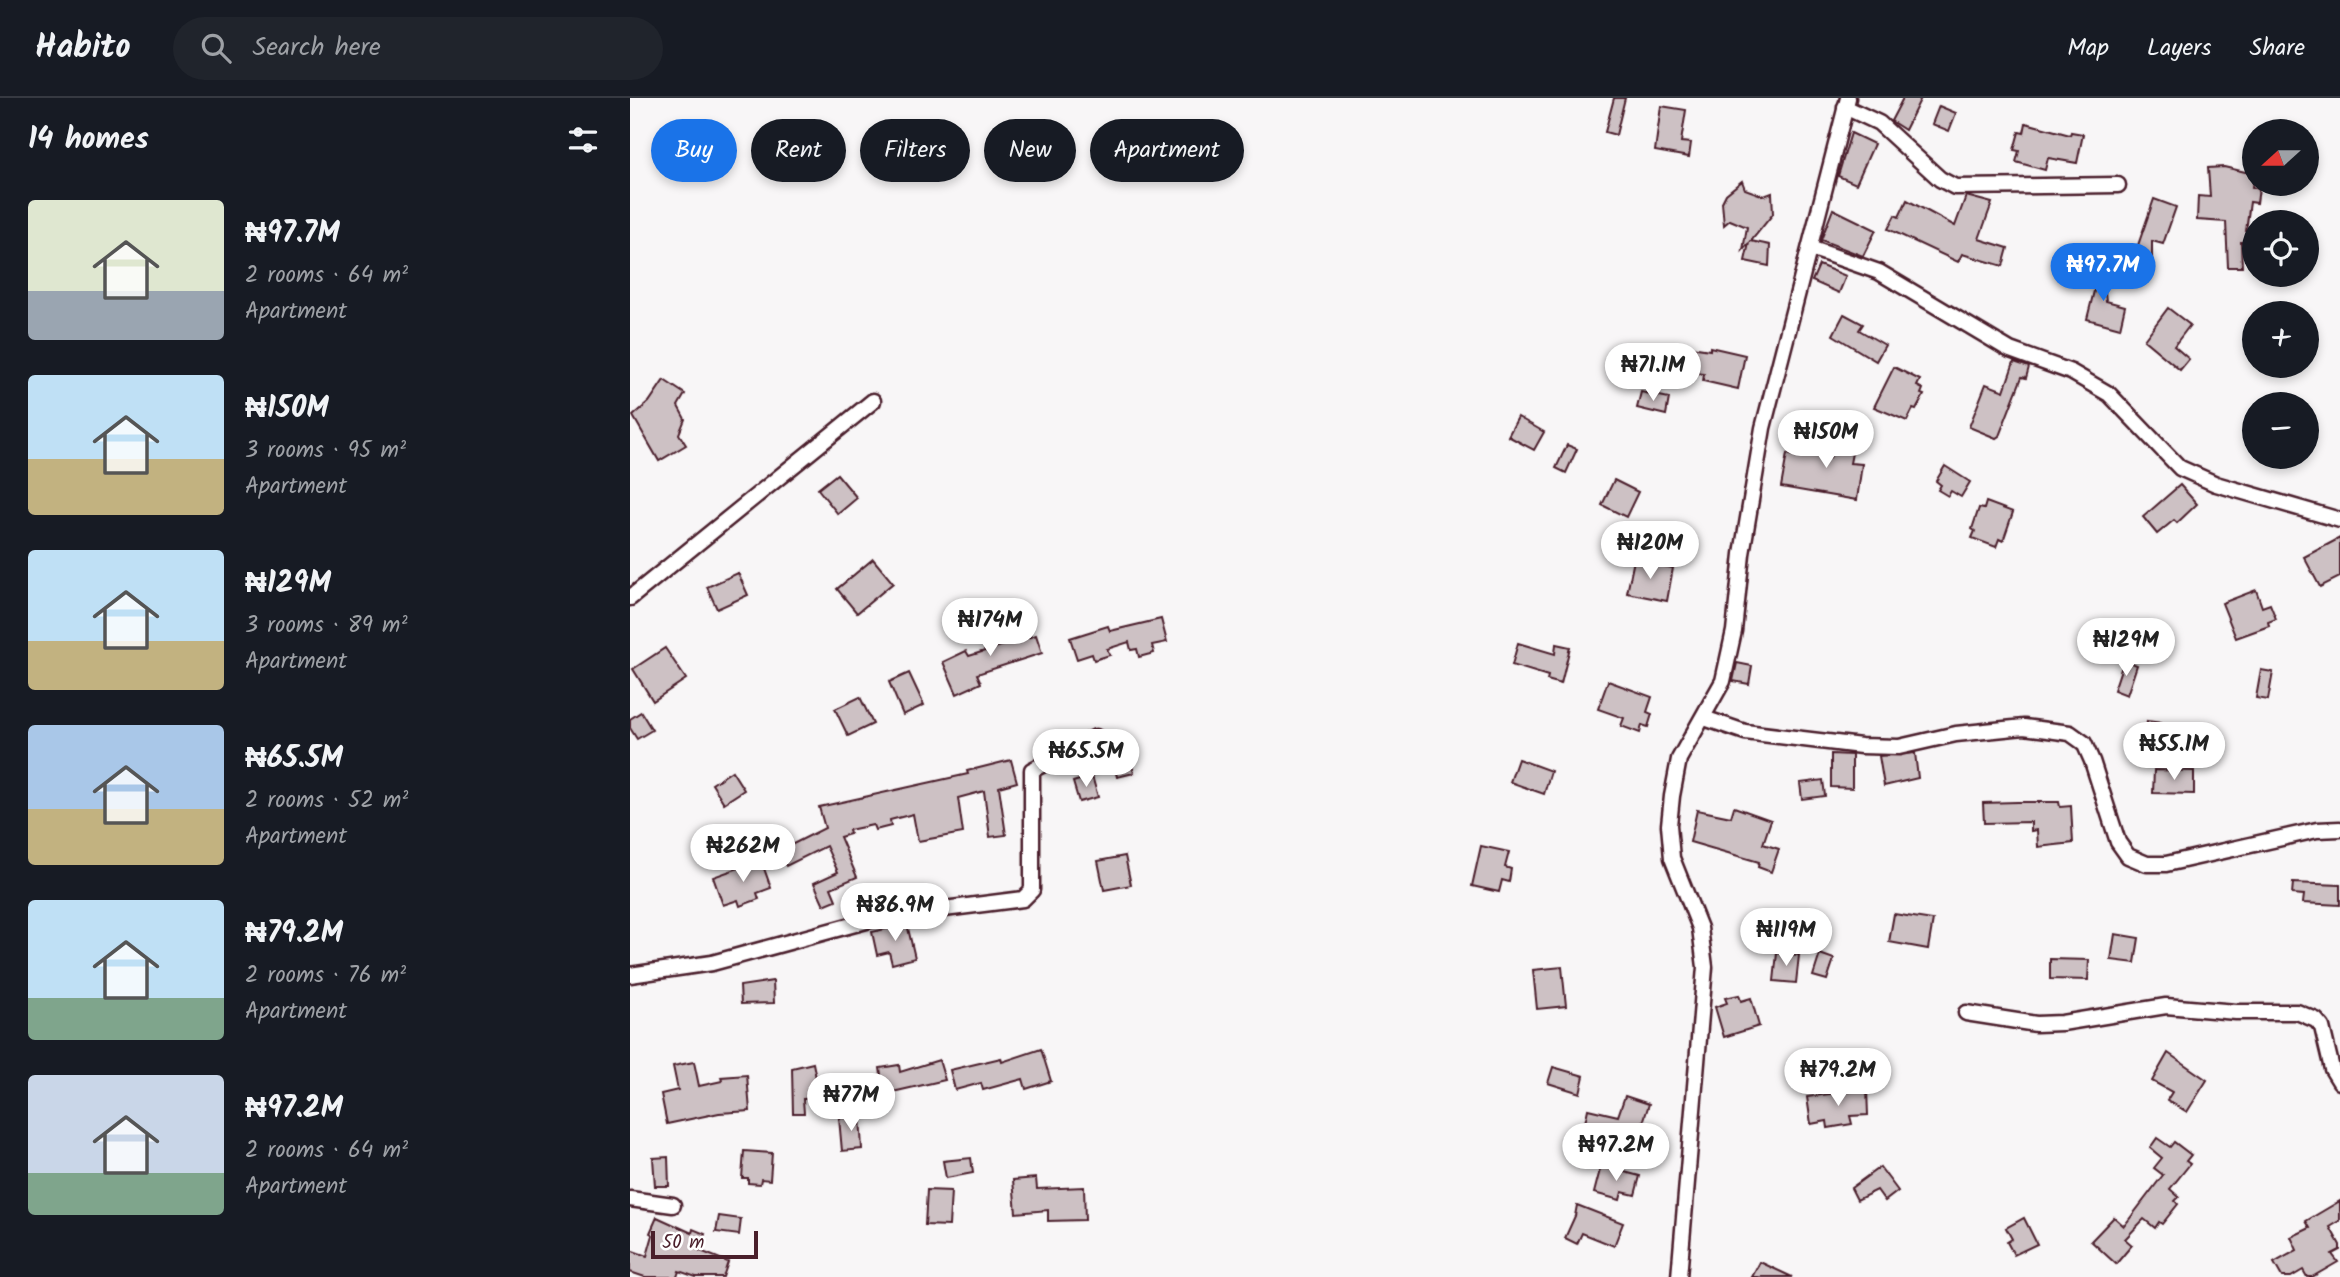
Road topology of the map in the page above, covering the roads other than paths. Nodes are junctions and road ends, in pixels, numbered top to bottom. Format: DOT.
graph roads {
  1 [pos="1847,102"];
  2 [pos="2118,185"];
  3 [pos="1810,248"];
  4 [pos="873,401"];
  5 [pos="2340,520"];
  6 [pos="630,598"];
  7 [pos="1704,718"];
  8 [pos="1096,737"];
  9 [pos="2340,829"];
  10 [pos="630,975"];
  11 [pos="1966,1013"];
  12 [pos="2340,1082"];
  13 [pos="630,1199"];
  14 [pos="673,1205"];
  15 [pos="1679,1277"];
  1 -- 2 [label="street"];
  1 -- 3 [label="street"];
  3 -- 5 [label="street"];
  3 -- 7 [label="street"];
  4 -- 6 [label="street"];
  7 -- 9 [label="street"];
  7 -- 15 [label="street"];
  8 -- 10 [label="street"];
  11 -- 12 [label="street"];
  13 -- 14 [label="street"];
}
